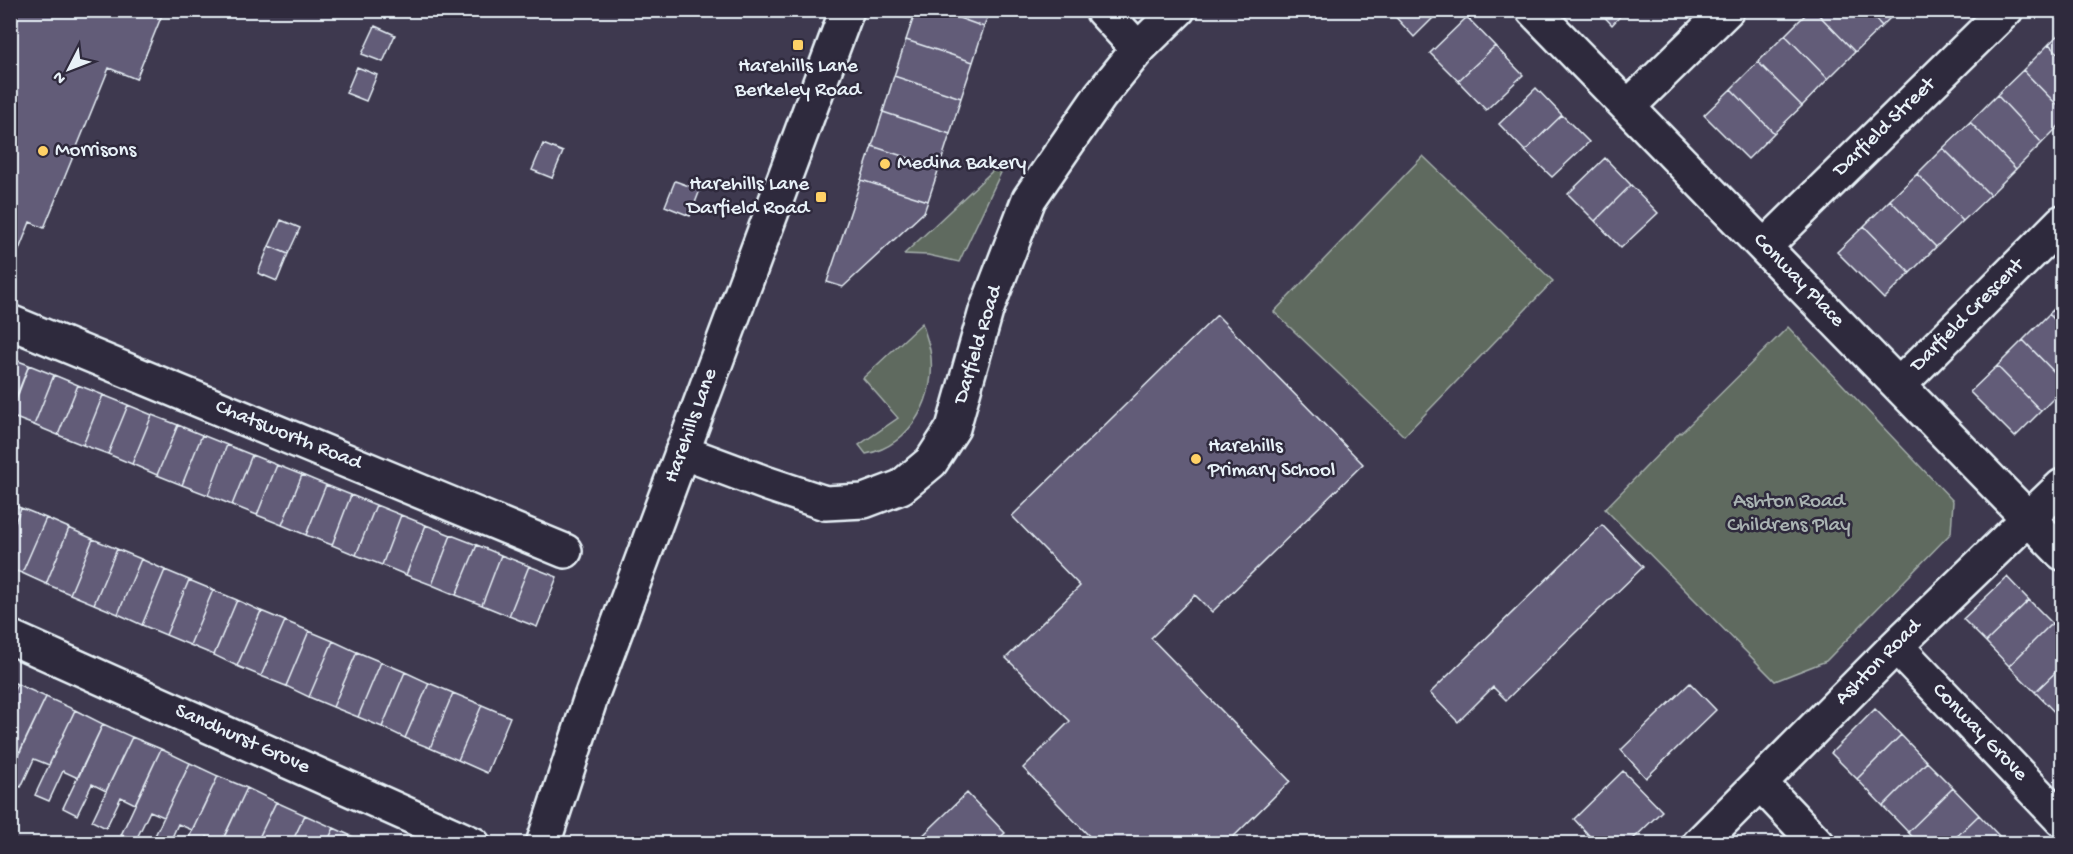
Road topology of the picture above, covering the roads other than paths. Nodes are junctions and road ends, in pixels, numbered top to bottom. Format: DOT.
graph roads {
  1 [pos="847,10"];
  2 [pos="1102,10"];
  3 [pos="1178,10"];
  4 [pos="1533,10"];
  5 [pos="1727,10"];
  6 [pos="2006,10"];
  7 [pos="1138,49"];
  8 [pos="1628,107"];
  9 [pos="2062,222"];
  10 [pos="1765,246"];
  11 [pos="10,322"];
  12 [pos="1899,385"];
  13 [pos="682,452"];
  14 [pos="2062,486"];
  15 [pos="2029,518"];
  16 [pos="565,550"];
  17 [pos="2062,553"];
  18 [pos="10,638"];
  19 [pos="1896,646"];
  20 [pos="1760,783"];
  21 [pos="2062,820"];
  22 [pos="473,843"];
  23 [pos="543,843"];
  24 [pos="1699,843"];
  25 [pos="1818,843"];
  1 -- 13 [label="street, Harehills Lane"];
  2 -- 7 [label="street"];
  3 -- 7 [label="street, Darfield Road"];
  4 -- 8 [label="street, Conway Place"];
  5 -- 8 [label="street"];
  6 -- 10 [label="street, Darfield Street"];
  7 -- 13 [label="street, Darfield Road"];
  8 -- 10 [label="street, Conway Place"];
  9 -- 12 [label="street, Darfield Crescent"];
  10 -- 12 [label="street, Conway Place"];
  11 -- 16 [label="street, Chatsworth Road"];
  12 -- 15 [label="street, Conway Place"];
  13 -- 23 [label="street, Harehills Lane"];
  14 -- 15 [label="street, Ashton Road"];
  15 -- 17 [label="street, Conway Place"];
  15 -- 19 [label="street, Ashton Road"];
  18 -- 22 [label="street, Sandhurst Grove"];
  19 -- 20 [label="street, Ashton Road"];
  19 -- 21 [label="street, Conway Grove"];
  20 -- 24 [label="street, Ashton Road"];
  20 -- 25 [label="street"];
}
